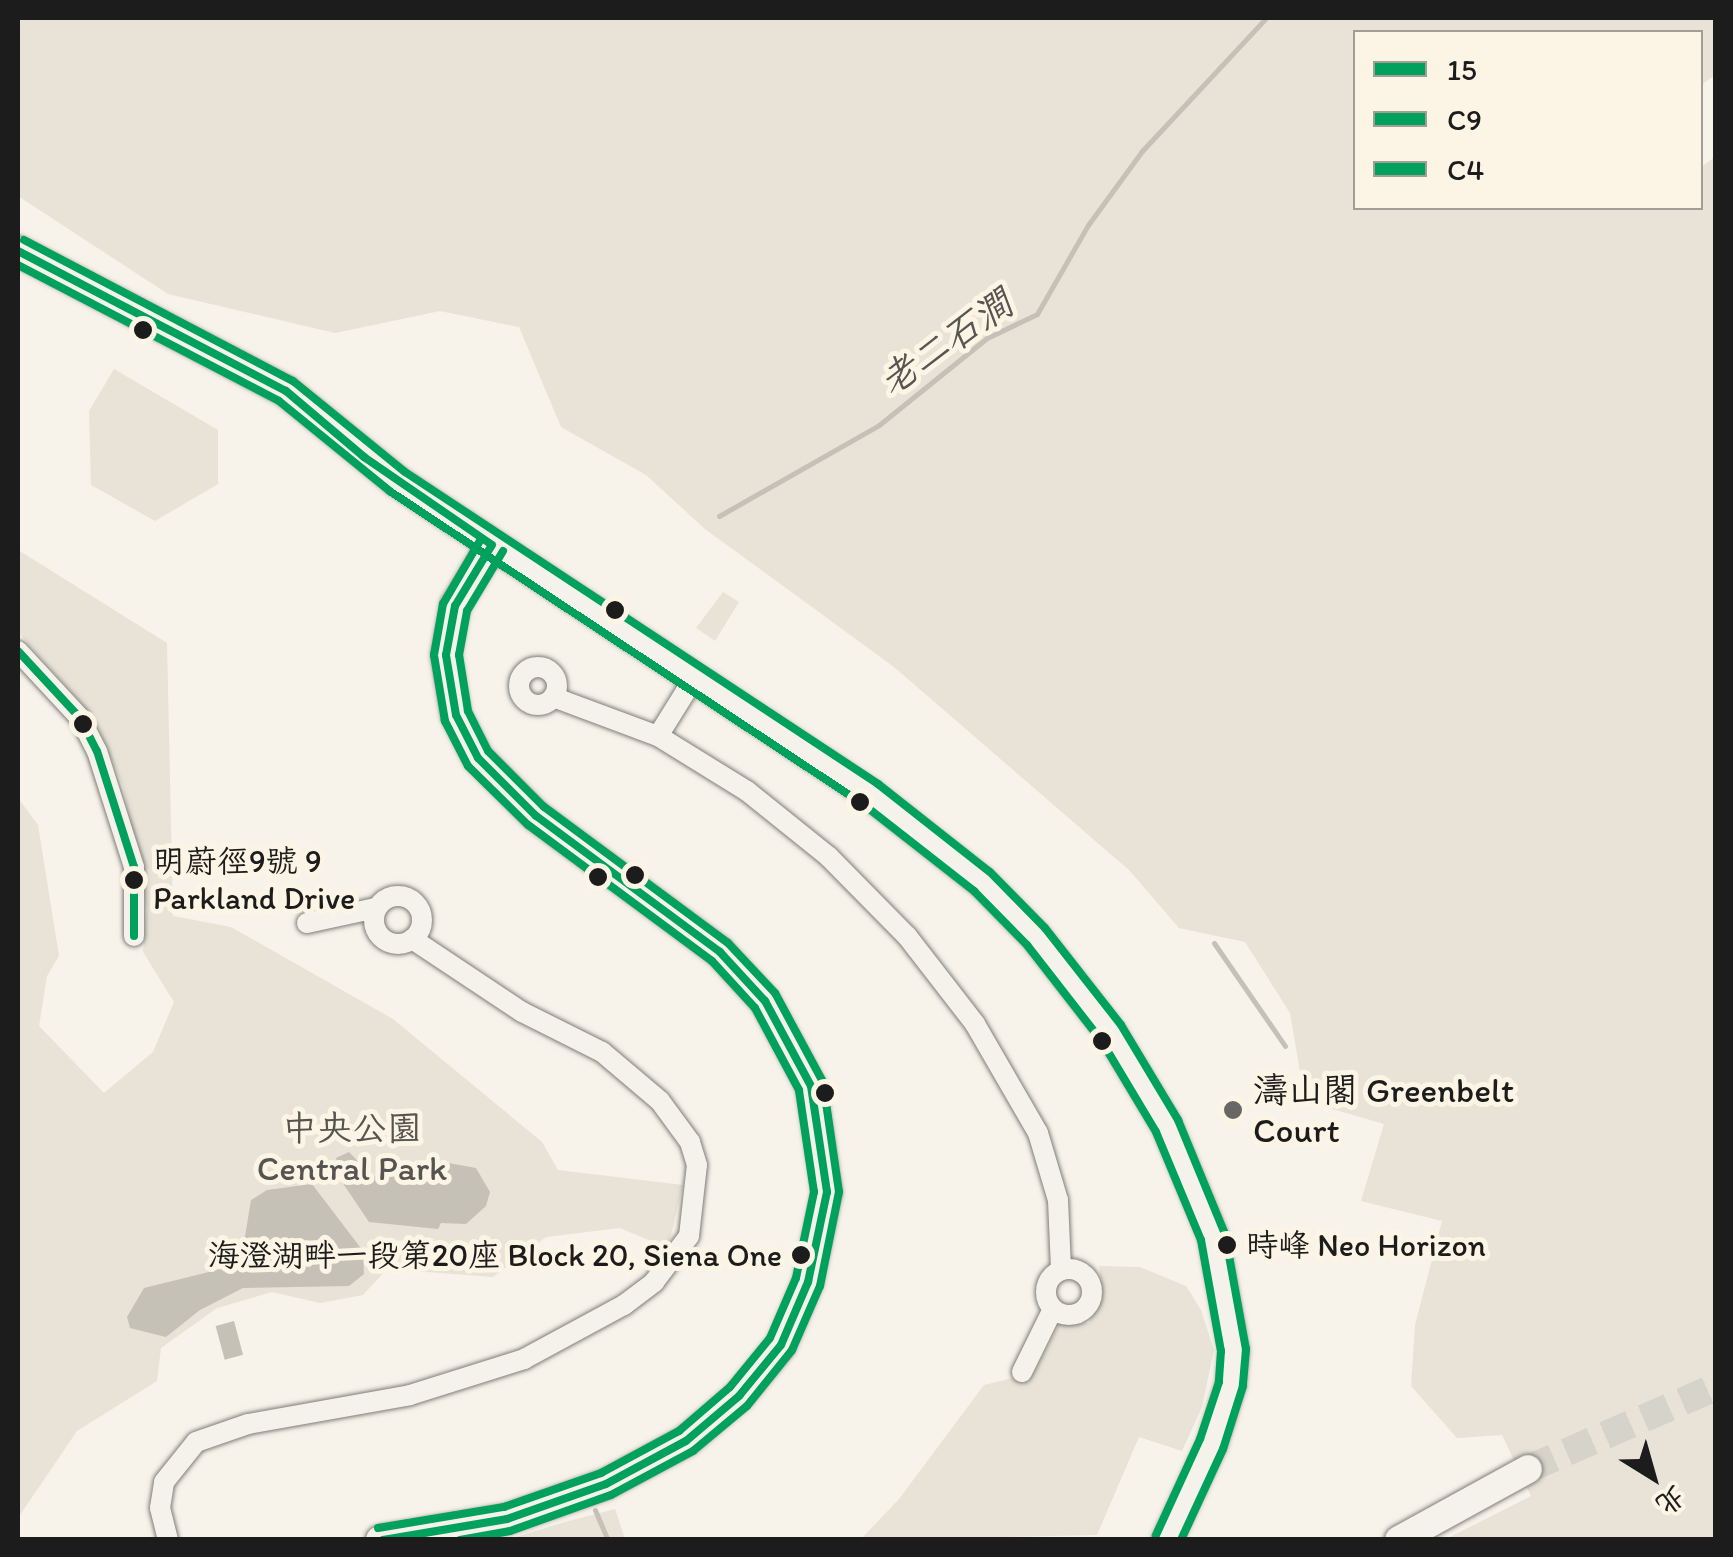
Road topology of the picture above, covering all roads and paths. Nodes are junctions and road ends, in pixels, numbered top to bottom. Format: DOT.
graph roads {
  1 [pos="18,251"];
  2 [pos="492,546"];
  3 [pos="18,651"];
  4 [pos="696,674"];
  5 [pos="553,698"];
  6 [pos="658,736"];
  7 [pos="376,908"];
  8 [pos="306,922"];
  9 [pos="134,936"];
  10 [pos="412,939"];
  11 [pos="1061,1270"];
  12 [pos="1053,1310"];
  13 [pos="1022,1372"];
  14 [pos="1528,1469"];
  15 [pos="168,1540"];
  16 [pos="380,1540"];
  17 [pos="1167,1540"];
  18 [pos="1399,1540"];
  1 -- 2 [label="street"];
  2 -- 4 [label="street"];
  2 -- 16 [label="street"];
  3 -- 9 [label="street"];
  4 -- 6 [label="street"];
  4 -- 17 [label="street"];
  5 -- 6 [label="street"];
  6 -- 11 [label="street"];
  7 -- 8 [label="street"];
  7 -- 10 [label="street"];
  7 -- 10 [label="street"];
  10 -- 15 [label="street"];
  11 -- 12 [label="street"];
  11 -- 12 [label="street"];
  12 -- 13 [label="street"];
  14 -- 18 [label="street"];
}
